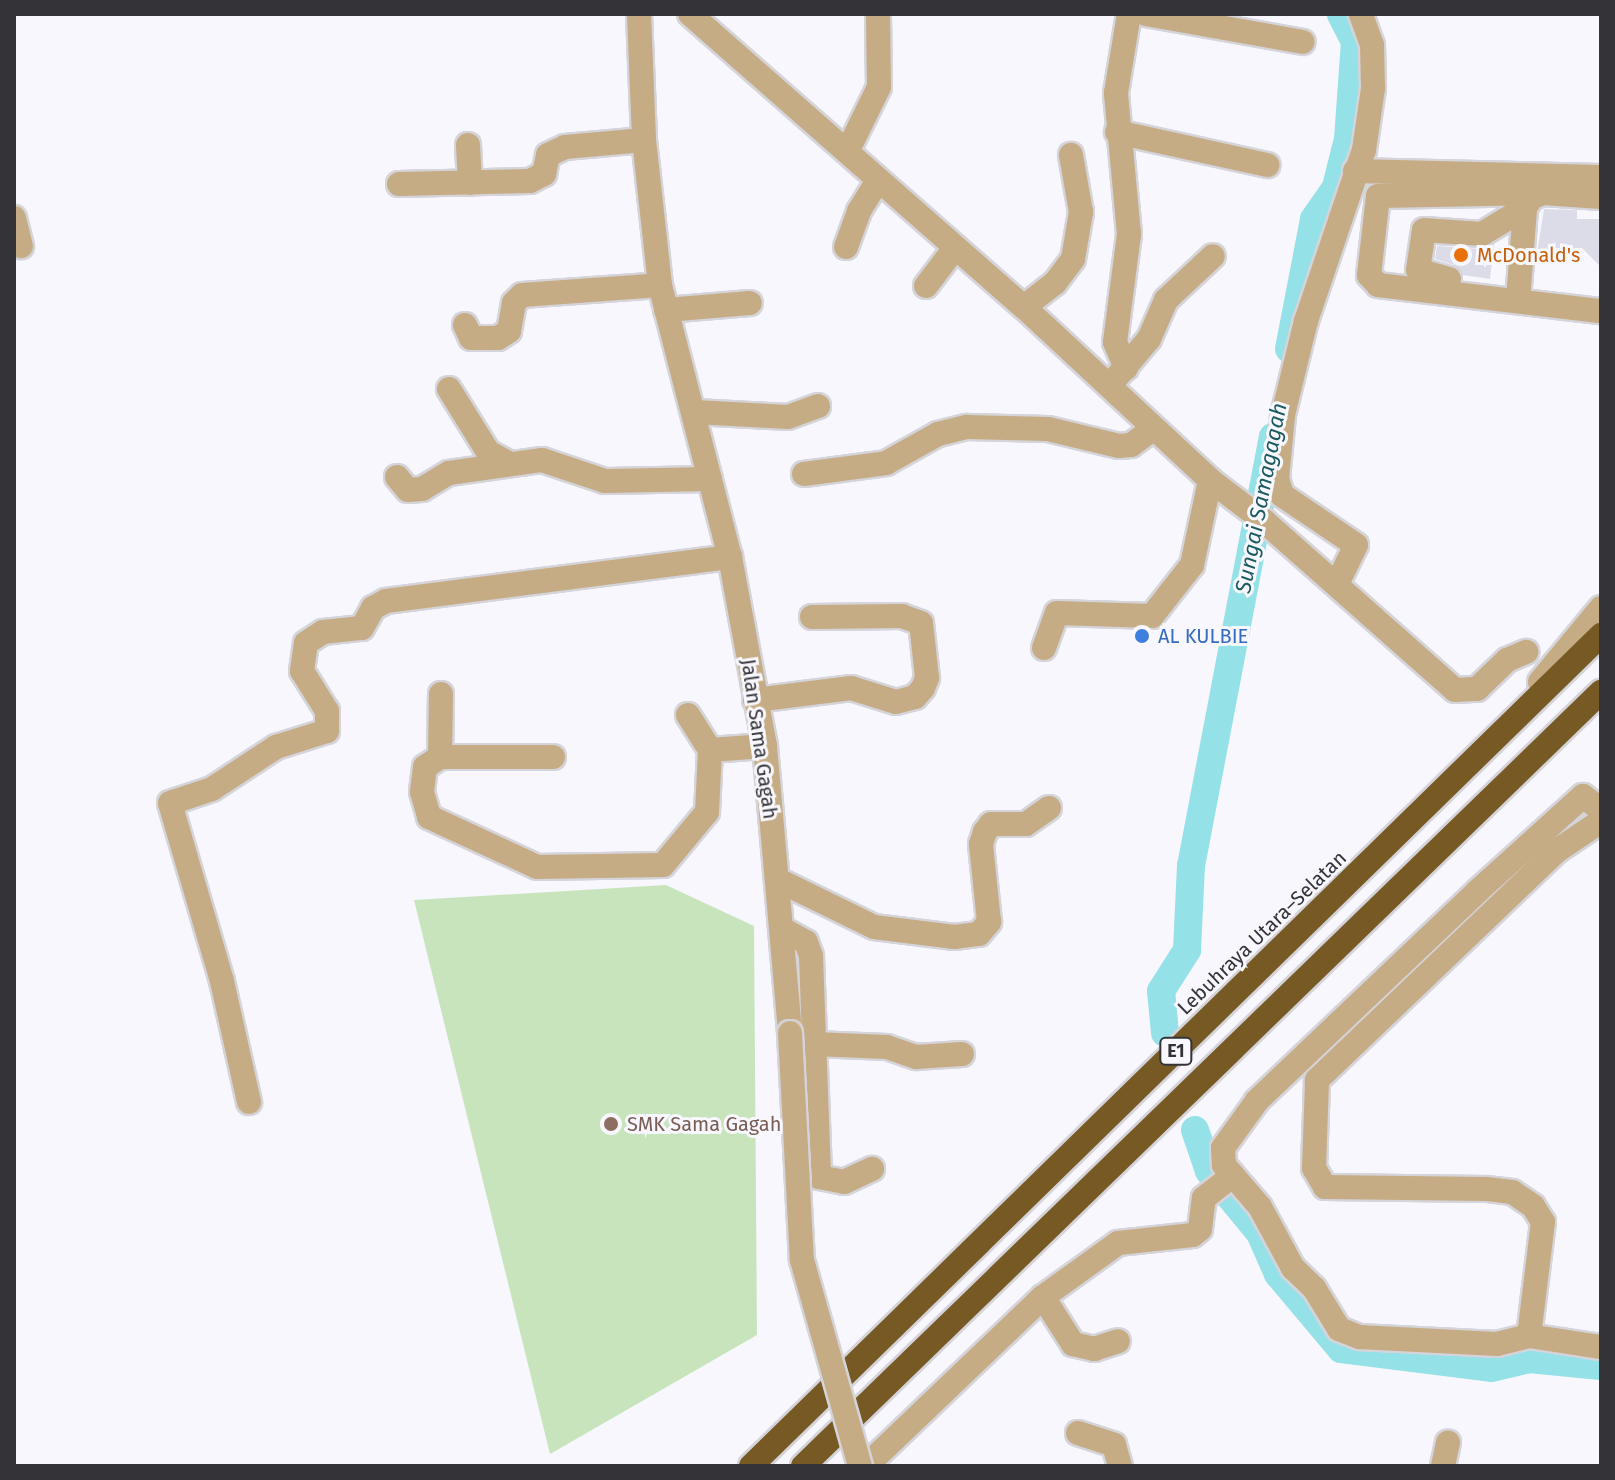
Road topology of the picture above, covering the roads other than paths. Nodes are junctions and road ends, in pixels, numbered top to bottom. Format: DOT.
graph roads {
  1 [pos="639,14"];
  2 [pos="690,14"];
  3 [pos="1129,14"];
  4 [pos="1146,14"];
  5 [pos="1361,14"];
  6 [pos="878,17"];
  7 [pos="1303,42"];
  8 [pos="1117,132"];
  9 [pos="644,140"];
  10 [pos="468,145"];
  11 [pos="848,150"];
  12 [pos="1071,155"];
  13 [pos="1267,165"];
  14 [pos="1355,171"];
  15 [pos="1601,177"];
  16 [pos="878,180"];
  17 [pos="470,183"];
  18 [pos="399,184"];
  19 [pos="1601,197"];
  20 [pos="1534,201"];
  21 [pos="14,218"];
  22 [pos="21,246"];
  23 [pos="846,247"];
  24 [pos="955,248"];
  25 [pos="1213,256"];
  26 [pos="660,285"];
  27 [pos="926,286"];
  28 [pos="1519,295"];
  29 [pos="750,303"];
  30 [pos="1024,307"];
  31 [pos="666,310"];
  32 [pos="1601,311"];
  33 [pos="465,325"];
  34 [pos="1126,368"];
  35 [pos="1108,385"];
  36 [pos="449,389"];
  37 [pos="818,406"];
  38 [pos="695,412"];
  39 [pos="1153,429"];
  40 [pos="509,463"];
  41 [pos="804,474"];
  42 [pos="397,477"];
  43 [pos="710,479"];
  44 [pos="1210,480"];
  45 [pos="730,557"];
  46 [pos="1337,584"];
  47 [pos="1601,608"];
  48 [pos="812,617"];
  49 [pos="1601,635"];
  50 [pos="1044,648"];
  51 [pos="1526,652"];
  52 [pos="1601,692"];
  53 [pos="441,694"];
  54 [pos="755,700"];
  55 [pos="688,715"];
  56 [pos="1511,723"];
  57 [pos="765,746"];
  58 [pos="710,750"];
  59 [pos="440,757"];
  60 [pos="553,757"];
  61 [pos="1049,808"];
  62 [pos="1601,810"];
  63 [pos="1601,821"];
  64 [pos="778,880"];
  65 [pos="784,930"];
  66 [pos="814,1044"];
  67 [pos="962,1054"];
  68 [pos="249,1102"];
  69 [pos="872,1169"];
  70 [pos="1229,1178"];
  71 [pos="1043,1297"];
  72 [pos="1529,1336"];
  73 [pos="1118,1341"];
  74 [pos="1601,1347"];
  75 [pos="1078,1433"];
  76 [pos="886,1455"];
  77 [pos="751,1466"];
  78 [pos="803,1466"];
  79 [pos="860,1466"];
  80 [pos="866,1466"];
  81 [pos="1120,1466"];
  1 -- 9 [label="street, Jalan Sama Gagah"];
  2 -- 11 [label="street"];
  3 -- 8 [label="street"];
  4 -- 7 [label="street"];
  5 -- 14 [label="street"];
  6 -- 11 [label="street"];
  8 -- 13 [label="street"];
  8 -- 34 [label="street"];
  9 -- 17 [label="street"];
  9 -- 26 [label="street, Jalan Sama Gagah"];
  10 -- 17 [label="street"];
  11 -- 16 [label="street"];
  12 -- 30 [label="street"];
  14 -- 15 [label="street"];
  14 -- 46 [label="street"];
  16 -- 23 [label="street"];
  16 -- 24 [label="street"];
  17 -- 18 [label="street"];
  19 -- 20 [label="street"];
  20 -- 28 [label="street"];
  20 -- 28 [label="street"];
  20 -- 28 [label="street"];
  21 -- 22 [label="street"];
  24 -- 27 [label="street"];
  24 -- 30 [label="street"];
  25 -- 34 [label="street"];
  26 -- 31 [label="street, Jalan Sama Gagah"];
  26 -- 33 [label="street"];
  28 -- 32 [label="street"];
  29 -- 31 [label="street"];
  30 -- 35 [label="street"];
  31 -- 38 [label="street, Jalan Sama Gagah"];
  34 -- 35 [label="street"];
  35 -- 39 [label="street"];
  36 -- 40 [label="street"];
  37 -- 38 [label="street"];
  38 -- 43 [label="street, Jalan Sama Gagah"];
  39 -- 41 [label="street"];
  39 -- 44 [label="street"];
  40 -- 42 [label="street"];
  40 -- 43 [label="street"];
  43 -- 45 [label="street, Jalan Sama Gagah"];
  44 -- 46 [label="street"];
  44 -- 50 [label="street"];
  45 -- 54 [label="street, Jalan Sama Gagah"];
  45 -- 68 [label="street"];
  46 -- 51 [label="street"];
  47 -- 56 [label="street"];
  48 -- 54 [label="street"];
  49 -- 56 [label="highway, Lebuhraya Utara–Selatan / E1"];
  52 -- 78 [label="highway, E1"];
  53 -- 59 [label="street"];
  54 -- 57 [label="street, Jalan Sama Gagah"];
  55 -- 58 [label="street"];
  56 -- 77 [label="highway, Lebuhraya Utara–Selatan / E1"];
  57 -- 58 [label="street"];
  57 -- 64 [label="street, Jalan Sama Gagah"];
  58 -- 59 [label="street"];
  59 -- 60 [label="street"];
  61 -- 64 [label="street"];
  62 -- 70 [label="street"];
  63 -- 72 [label="street"];
  64 -- 65 [label="street, Jalan Sama Gagah"];
  65 -- 66 [label="street"];
  65 -- 79 [label="street, Jalan Sama Gagah, bridge"];
  66 -- 67 [label="street"];
  66 -- 69 [label="street"];
  70 -- 71 [label="street"];
  70 -- 72 [label="street"];
  71 -- 73 [label="street"];
  71 -- 76 [label="street"];
  72 -- 74 [label="street"];
  75 -- 81 [label="street"];
  76 -- 80 [label="street"];
}
